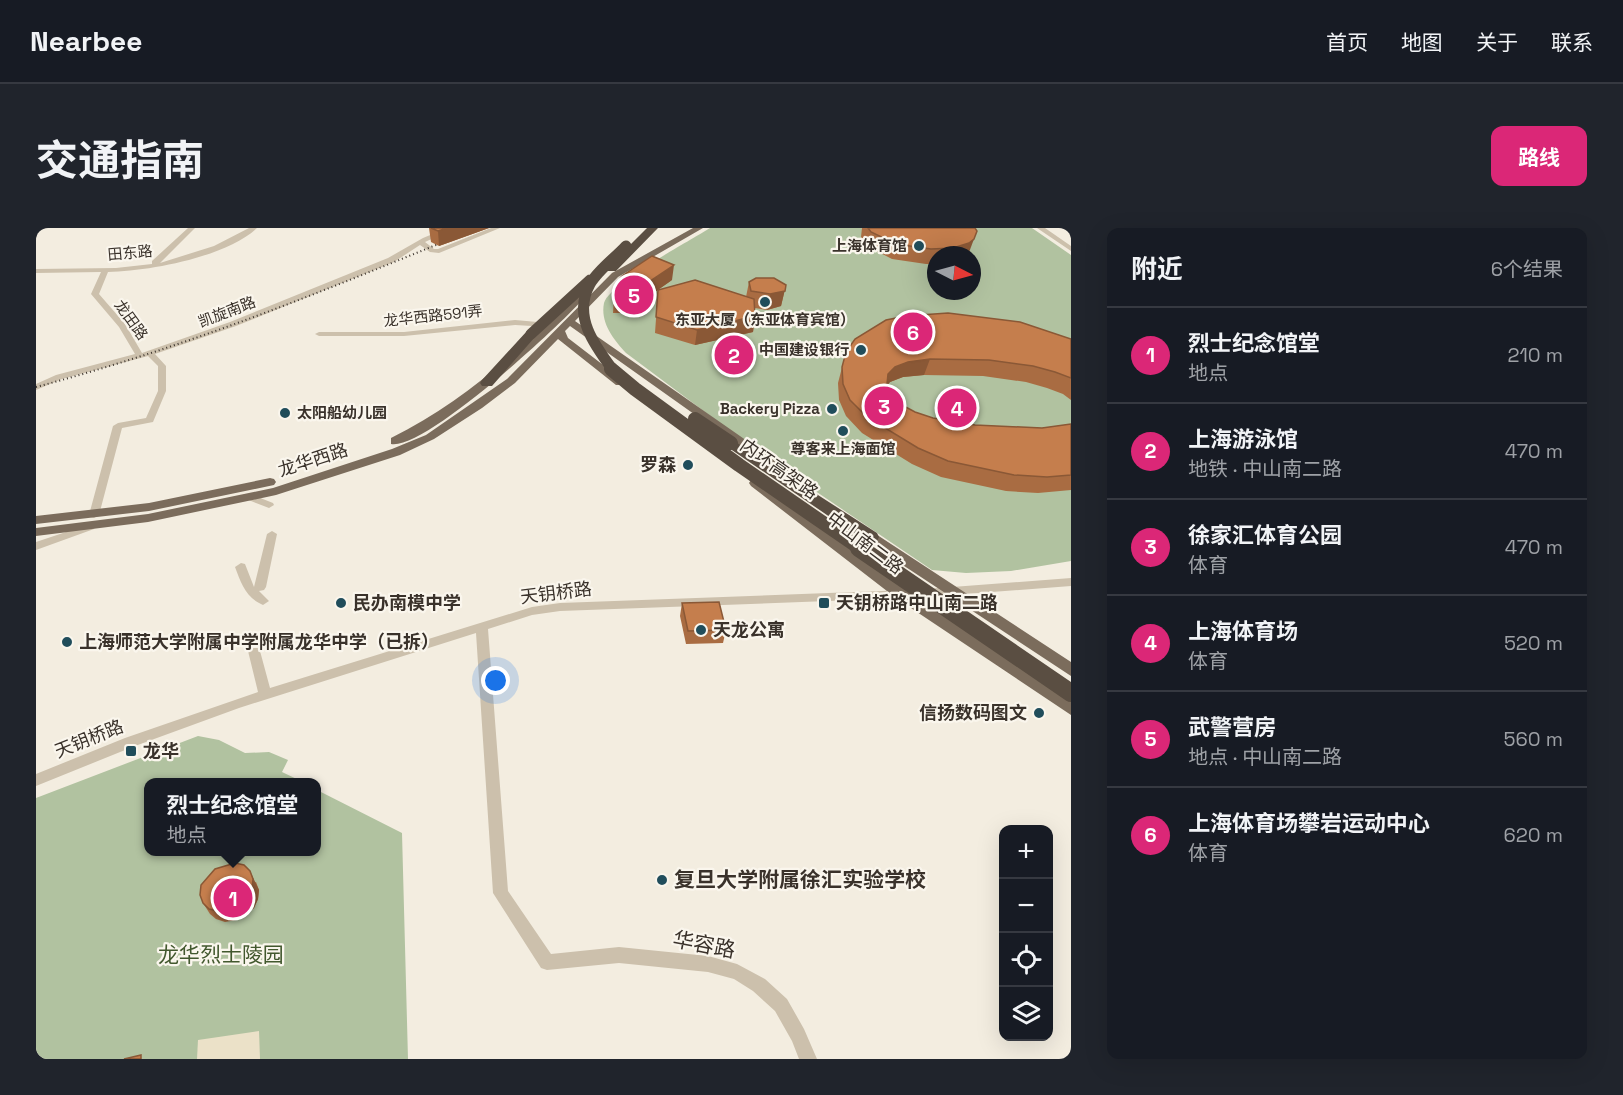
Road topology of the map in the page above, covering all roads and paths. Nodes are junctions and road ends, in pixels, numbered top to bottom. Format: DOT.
graph roads {
  1 [pos="192,228"];
  2 [pos="254,228"];
  3 [pos="453,228"];
  4 [pos="497,228"];
  5 [pos="653,228"];
  6 [pos="683,228"];
  7 [pos="699,228"];
  8 [pos="1040,228"];
  9 [pos="439,230"];
  10 [pos="642,230"];
  11 [pos="420,242"];
  12 [pos="1071,249"];
  13 [pos="152,266"];
  14 [pos="605,267"];
  15 [pos="106,269"];
  16 [pos="36,271"];
  17 [pos="560,326"];
  18 [pos="319,334"];
  19 [pos="145,354"];
  20 [pos="487,383"];
  21 [pos="36,387"];
  22 [pos="677,411"];
  23 [pos="250,497"];
  24 [pos="269,505"];
  25 [pos="36,520"];
  26 [pos="92,521"];
  27 [pos="36,532"];
  28 [pos="272,534"];
  29 [pos="871,537"];
  30 [pos="36,546"];
  31 [pos="241,567"];
  32 [pos="1071,582"];
  33 [pos="260,587"];
  34 [pos="955,592"];
  35 [pos="901,594"];
  36 [pos="263,601"];
  37 [pos="482,627"];
  38 [pos="254,651"];
  39 [pos="1071,670"];
  40 [pos="1071,684"];
  41 [pos="1071,693"];
  42 [pos="265,694"];
  43 [pos="1071,709"];
  44 [pos="36,780"];
  45 [pos="808,1059"];
  1 -- 13 [label="street"];
  2 -- 13 [label="street, 田东路"];
  3 -- 9 [label="street, 凯旋南路"];
  4 -- 11 [label="street"];
  5 -- 22 [label="highway, 内环高架路"];
  6 -- 17 [label="main road"];
  7 -- 17 [label="main road"];
  8 -- 12 [label="street"];
  9 -- 11 [label="street, 凯旋南路"];
  10 -- 14 [label="highway, 内环高架路, bridge"];
  11 -- 19 [label="street, 凯旋南路"];
  13 -- 15 [label="street, 田东路"];
  14 -- 20 [label="highway, bridge"];
  14 -- 41 [label="highway, 内环高架路, bridge"];
  15 -- 16 [label="street, 田东路"];
  15 -- 19 [label="street, 龙田路"];
  17 -- 18 [label="street, 龙华西路591弄"];
  17 -- 20 [label="main road, 龙华西路"];
  17 -- 23 [label="main road, 龙华西路"];
  17 -- 29 [label="main road, 中山南二路"];
  17 -- 35 [label="main road, 中山南二路"];
  19 -- 21 [label="street, 凯旋南路"];
  19 -- 26 [label="street"];
  20 -- 26 [label="main road, 龙华西路"];
  22 -- 29 [label="highway, bridge"];
  22 -- 40 [label="highway, 内环高架路, bridge"];
  23 -- 24 [label="street"];
  23 -- 26 [label="main road, 龙华西路"];
  25 -- 26 [label="main road, 龙华西路"];
  26 -- 27 [label="main road, 龙华西路"];
  26 -- 30 [label="street"];
  28 -- 33 [label="street"];
  29 -- 34 [label="main road, 中山南二路"];
  31 -- 36 [label="street"];
  32 -- 34 [label="street, 天钥桥路"];
  34 -- 35 [label="street, 天钥桥路"];
  34 -- 39 [label="main road, 中山南二路"];
  35 -- 37 [label="street, 天钥桥路"];
  35 -- 43 [label="main road, 中山南二路"];
  37 -- 42 [label="street, 天钥桥路"];
  37 -- 45 [label="street, 华容路"];
  38 -- 42 [label="street"];
  42 -- 44 [label="street, 天钥桥路"];
}
